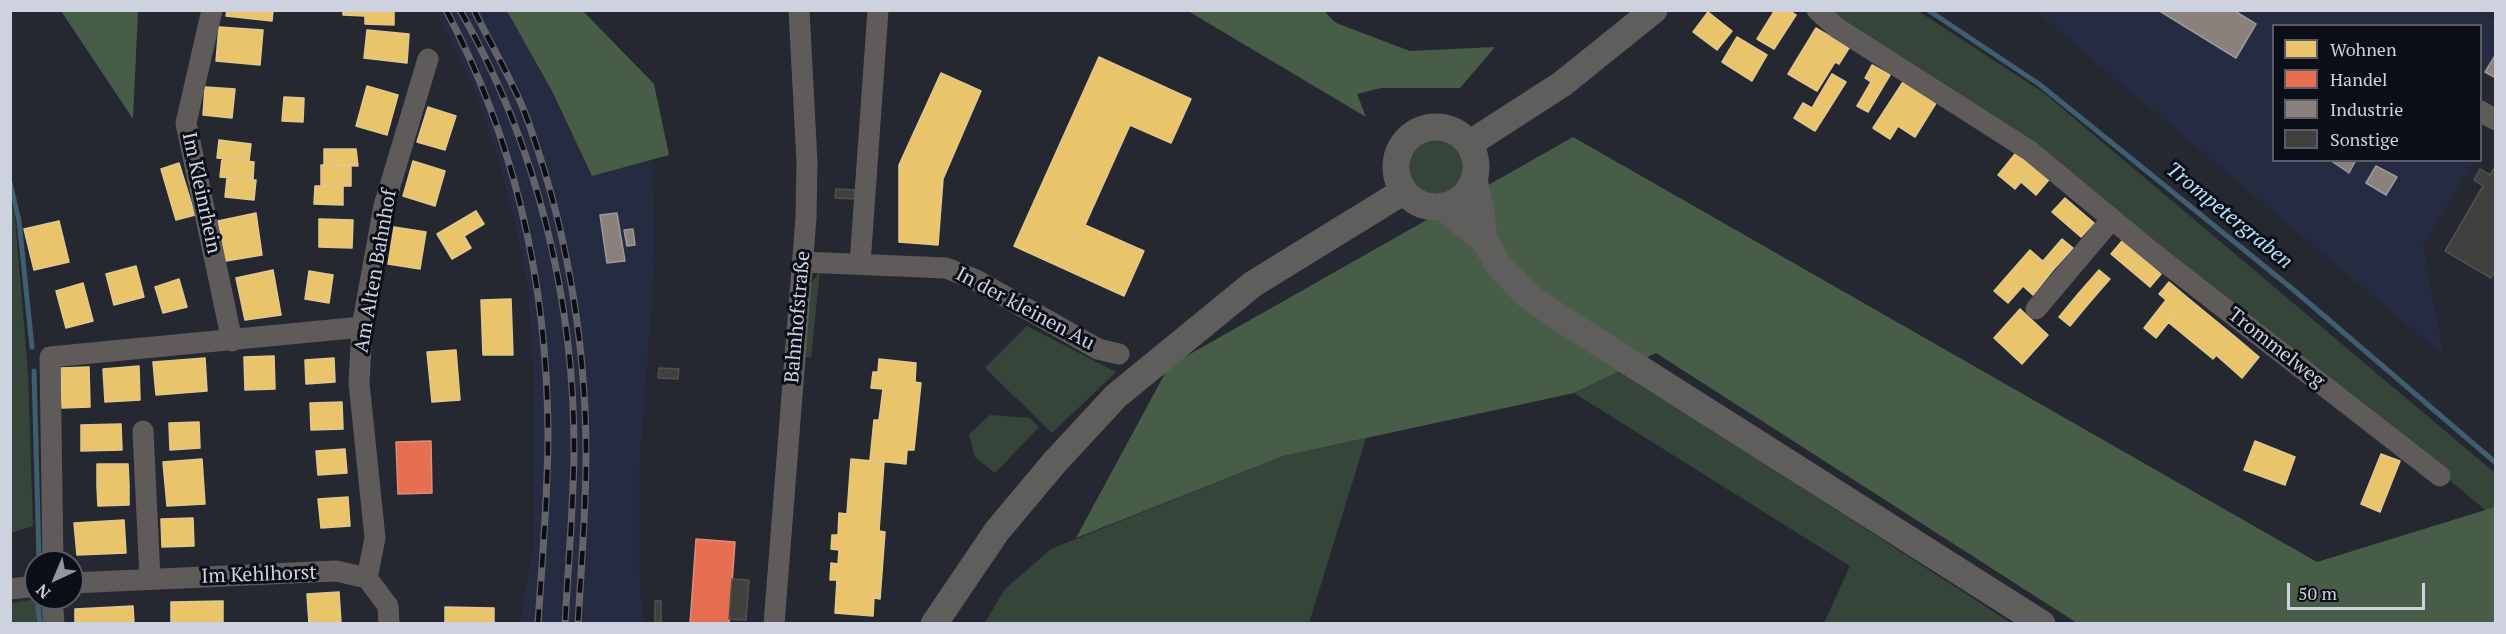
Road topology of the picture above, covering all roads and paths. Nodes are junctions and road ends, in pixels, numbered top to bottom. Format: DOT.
graph roads {
  1 [pos="212,10"];
  2 [pos="799,10"];
  3 [pos="878,10"];
  4 [pos="1654,10"];
  5 [pos="1817,10"];
  6 [pos="428,59"];
  7 [pos="2482,112"];
  8 [pos="2496,120"];
  9 [pos="1468,144"];
  10 [pos="1474,180"];
  11 [pos="1404,191"];
  12 [pos="1442,206"];
  13 [pos="2112,219"];
  14 [pos="1484,240"];
  15 [pos="803,262"];
  16 [pos="860,264"];
  17 [pos="2036,309"];
  18 [pos="362,327"];
  19 [pos="232,341"];
  20 [pos="1119,354"];
  21 [pos="143,430"];
  22 [pos="2440,476"];
  23 [pos="53,550"];
  24 [pos="367,578"];
  25 [pos="150,579"];
  26 [pos="84,582"];
  27 [pos="389,624"];
  28 [pos="774,624"];
  29 [pos="934,624"];
  30 [pos="2042,624"];
  1 -- 19 [label="street, Im Kleinrhein"];
  2 -- 15 [label="street, Bahnhofstraße"];
  3 -- 16 [label="street"];
  4 -- 9 [label="main road"];
  5 -- 13 [label="street, Trommelweg"];
  6 -- 18 [label="street, Am Alten Bahnhof"];
  7 -- 8 [label="street"];
  9 -- 10 [label="main road"];
  9 -- 11 [label="main road"];
  10 -- 12 [label="main road"];
  10 -- 14 [label="main road"];
  11 -- 12 [label="main road"];
  11 -- 29 [label="main road"];
  12 -- 14 [label="main road"];
  13 -- 17 [label="street"];
  13 -- 22 [label="street, Trommelweg"];
  14 -- 30 [label="main road"];
  15 -- 16 [label="street, In der kleinen Au"];
  15 -- 28 [label="street, Bahnhofstraße"];
  16 -- 20 [label="street, In der kleinen Au"];
  18 -- 19 [label="street"];
  18 -- 24 [label="street, Am Alten Bahnhof"];
  19 -- 23 [label="street"];
  21 -- 25 [label="street"];
  24 -- 25 [label="street, Im Kehlhorst"];
  24 -- 27 [label="street"];
  25 -- 26 [label="street, Im Kehlhorst"];
}
